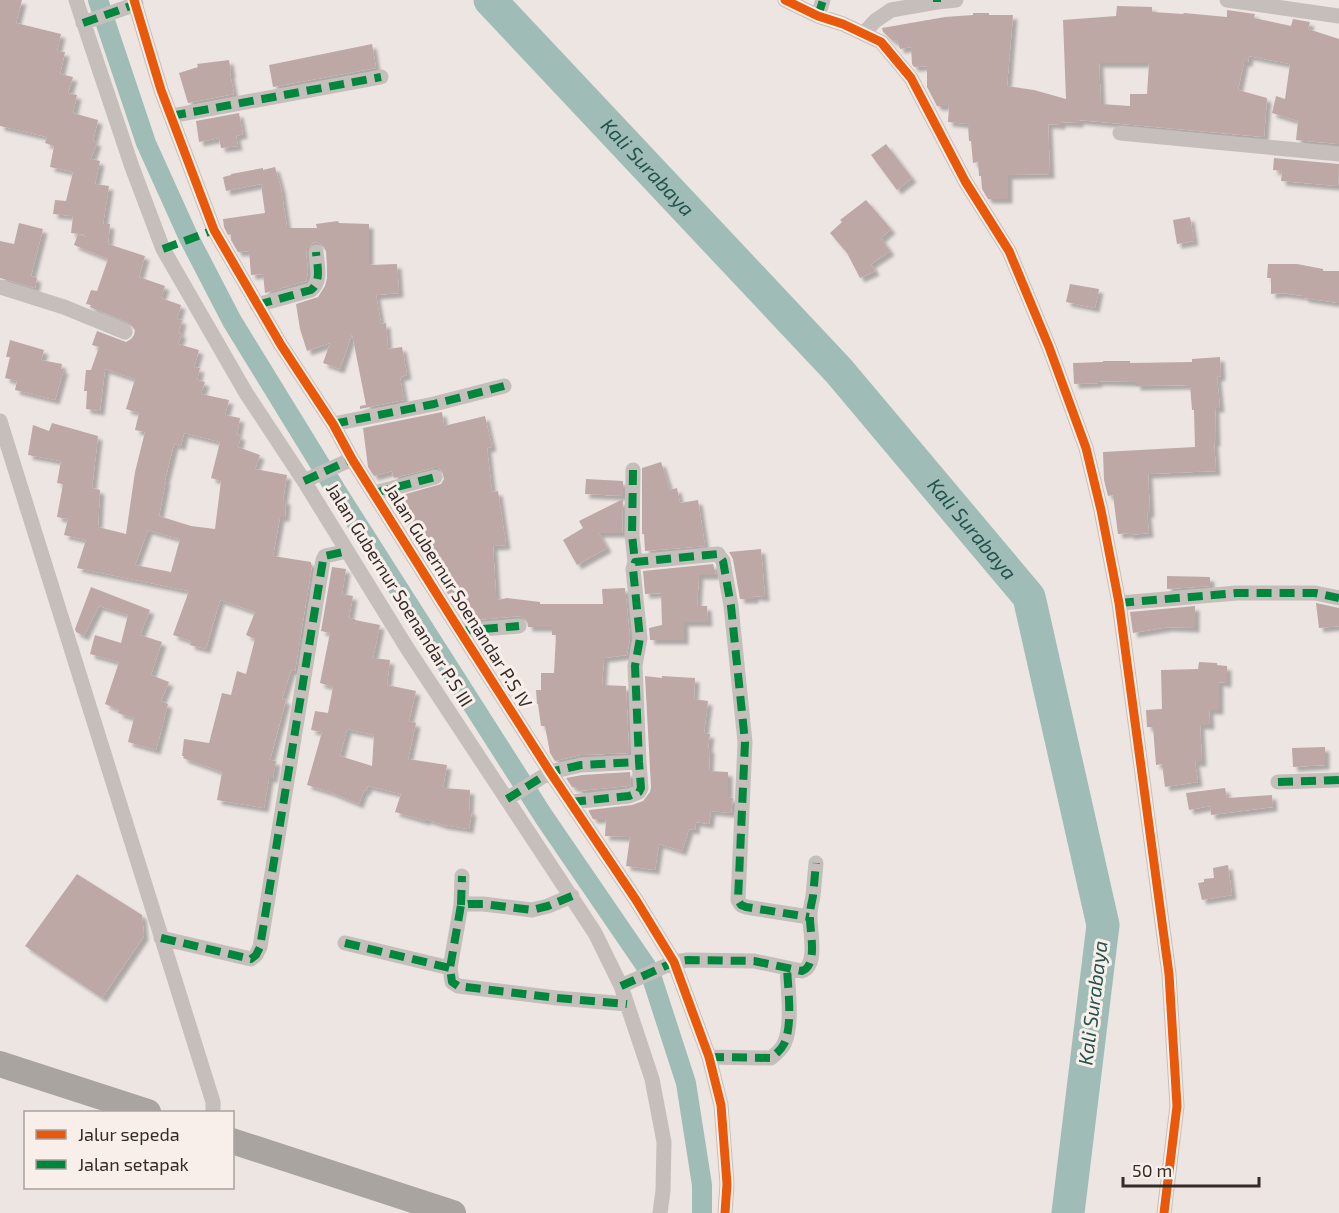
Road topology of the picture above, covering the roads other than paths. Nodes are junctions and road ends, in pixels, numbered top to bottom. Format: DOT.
graph roads {
  1 [pos="76,0"];
  2 [pos="785,0"];
  3 [pos="823,0"];
  4 [pos="956,0"];
  5 [pos="1227,0"];
  6 [pos="937,1"];
  7 [pos="133,4"];
  8 [pos="818,16"];
  9 [pos="1339,16"];
  10 [pos="88,21"];
  11 [pos="864,33"];
  12 [pos="381,76"];
  13 [pos="171,116"];
  14 [pos="1120,133"];
  15 [pos="1339,154"];
  16 [pos="316,252"];
  17 [pos="0,286"];
  18 [pos="258,305"];
  19 [pos="125,333"];
  20 [pos="504,386"];
  21 [pos="0,421"];
  22 [pos="333,424"];
  23 [pos="348,462"];
  24 [pos="633,470"];
  25 [pos="435,477"];
  26 [pos="309,479"];
  27 [pos="374,493"];
  28 [pos="347,551"];
  29 [pos="635,562"];
  30 [pos="1339,598"];
  31 [pos="1119,603"];
  32 [pos="519,626"];
  33 [pos="460,631"];
  34 [pos="639,762"];
  35 [pos="547,773"];
  36 [pos="1339,780"];
  37 [pos="1278,782"];
  38 [pos="510,797"];
  39 [pos="571,802"];
  40 [pos="816,863"];
  41 [pos="462,876"];
  42 [pos="572,896"];
  43 [pos="460,905"];
  44 [pos="810,917"];
  45 [pos="162,938"];
  46 [pos="345,943"];
  47 [pos="670,964"];
  48 [pos="450,968"];
  49 [pos="788,968"];
  50 [pos="621,986"];
  51 [pos="627,1004"];
  52 [pos="709,1057"];
  53 [pos="0,1064"];
  54 [pos="142,1111"];
  55 [pos="213,1111"];
  56 [pos="234,1142"];
  57 [pos="453,1213"];
  58 [pos="660,1213"];
  59 [pos="725,1213"];
  60 [pos="1164,1213"];
  1 -- 10 [label="street, Jalan Gubernur Soenandar P.S III"];
  2 -- 8 [label="street"];
  3 -- 8 [label="street"];
  4 -- 6 [label="street"];
  5 -- 9 [label="street"];
  6 -- 11 [label="street"];
  7 -- 10 [label="street"];
  7 -- 13 [label="street, Jalan Gubernur Soenandar P.S IV"];
  8 -- 11 [label="street"];
  10 -- 26 [label="street, Jalan Gubernur Soenandar P.S III"];
  11 -- 31 [label="street"];
  12 -- 13 [label="street"];
  13 -- 18 [label="street, Jalan Gubernur Soenandar P.S IV"];
  14 -- 15 [label="street"];
  16 -- 18 [label="street"];
  17 -- 19 [label="street"];
  18 -- 22 [label="street, Jalan Gubernur Soenandar P.S IV"];
  20 -- 22 [label="street"];
  21 -- 45 [label="street"];
  22 -- 23 [label="street, Jalan Gubernur Soenandar P.S IV"];
  23 -- 26 [label="street"];
  23 -- 27 [label="street, Jalan Gubernur Soenandar P.S IV"];
  24 -- 29 [label="street"];
  25 -- 27 [label="street"];
  26 -- 28 [label="street, Jalan Gubernur Soenandar P.S III"];
  27 -- 33 [label="street, Jalan Gubernur Soenandar P.S IV"];
  28 -- 38 [label="street, Jalan Gubernur Soenandar P.S III"];
  28 -- 45 [label="street"];
  29 -- 34 [label="street"];
  29 -- 44 [label="street"];
  30 -- 31 [label="street"];
  31 -- 60 [label="street"];
  32 -- 33 [label="street"];
  33 -- 35 [label="street, Jalan Gubernur Soenandar P.S IV"];
  34 -- 35 [label="street"];
  34 -- 39 [label="street"];
  35 -- 38 [label="street"];
  35 -- 39 [label="street, Jalan Gubernur Soenandar P.S IV"];
  36 -- 37 [label="street"];
  38 -- 42 [label="street, Jalan Gubernur Soenandar P.S III"];
  39 -- 47 [label="street, Jalan Gubernur Soenandar P.S IV"];
  40 -- 44 [label="street"];
  41 -- 43 [label="street"];
  42 -- 43 [label="street"];
  42 -- 50 [label="street, Jalan Gubernur Soenandar P.S III"];
  43 -- 48 [label="street"];
  44 -- 49 [label="street"];
  45 -- 55 [label="street"];
  46 -- 48 [label="street"];
  47 -- 49 [label="street"];
  47 -- 50 [label="street"];
  47 -- 52 [label="street, Jalan Gubernur Soenandar P.S IV"];
  48 -- 51 [label="street"];
  49 -- 52 [label="street"];
  50 -- 51 [label="street, Jalan Gubernur Soenandar P.S III"];
  51 -- 58 [label="street, Jalan Gubernur Soenandar P.S III"];
  52 -- 59 [label="street, Jalan Gubernur Soenandar P.S IV"];
  53 -- 54 [label="highway"];
  56 -- 57 [label="highway"];
}
